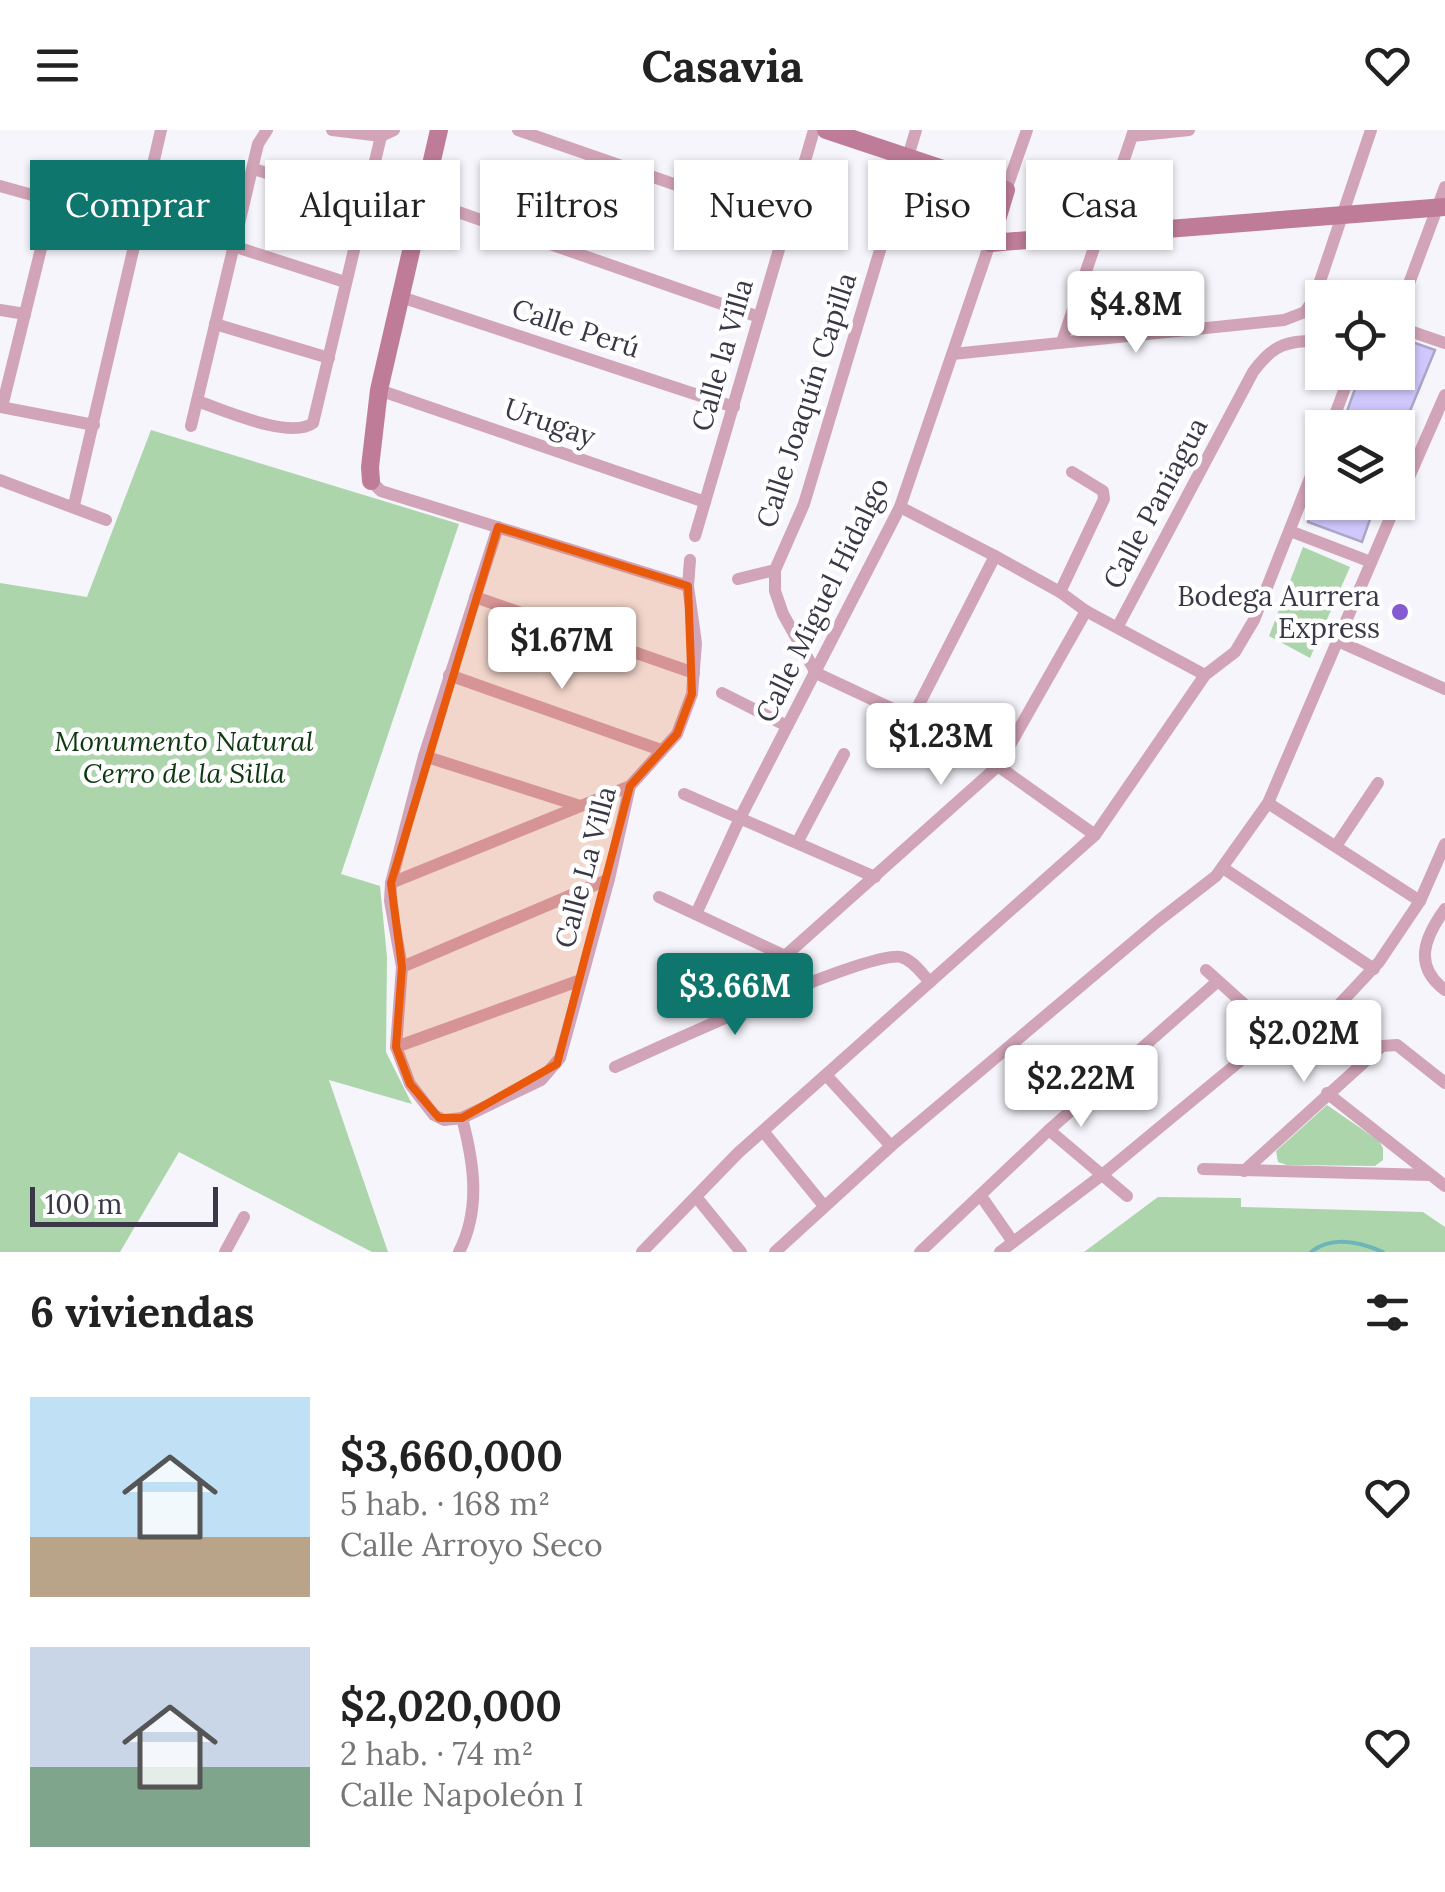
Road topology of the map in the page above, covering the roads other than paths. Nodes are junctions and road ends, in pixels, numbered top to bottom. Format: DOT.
graph roads {
  1 [pos="161,130"];
  2 [pos="266,130"];
  3 [pos="332,130"];
  4 [pos="439,130"];
  5 [pos="518,130"];
  6 [pos="814,130"];
  7 [pos="826,130"];
  8 [pos="916,130"];
  9 [pos="1027,130"];
  10 [pos="1188,130"];
  11 [pos="1371,130"];
  12 [pos="388,133"];
  13 [pos="1133,133"];
  14 [pos="908,155"];
  15 [pos="154,160"];
  16 [pos="379,160"];
  17 [pos="431,160"];
  18 [pos="805,160"];
  19 [pos="922,160"];
  20 [pos="1123,160"];
  21 [pos="254,169"];
  22 [pos="265,173"];
  23 [pos="674,184"];
  24 [pos="0,186"];
  25 [pos="1445,188"];
  26 [pos="1006,190"];
  27 [pos="30,194"];
  28 [pos="245,202"];
  29 [pos="1441,208"];
  30 [pos="460,213"];
  31 [pos="1342,216"];
  32 [pos="1173,230"];
  33 [pos="40,250"];
  34 [pos="134,250"];
  35 [pos="232,250"];
  36 [pos="245,250"];
  37 [pos="353,250"];
  38 [pos="411,250"];
  39 [pos="778,250"];
  40 [pos="988,250"];
  41 [pos="1092,250"];
  42 [pos="1412,280"];
  43 [pos="346,282"];
  44 [pos="402,296"];
  45 [pos="0,310"];
  46 [pos="25,314"];
  47 [pos="759,317"];
  48 [pos="215,324"];
  49 [pos="1415,333"];
  50 [pos="1305,341"];
  51 [pos="1062,342"];
  52 [pos="1445,343"];
  53 [pos="953,354"];
  54 [pos="328,358"];
  55 [pos="379,390"];
  56 [pos="1445,395"];
  57 [pos="197,401"];
  58 [pos="734,406"];
  59 [pos="1,407"];
  60 [pos="94,425"];
  61 [pos="191,426"];
  62 [pos="1415,463"];
  63 [pos="1072,472"];
  64 [pos="0,480"];
  65 [pos="371,482"];
  66 [pos="1305,492"];
  67 [pos="704,502"];
  68 [pos="74,505"];
  69 [pos="900,507"];
  70 [pos="106,520"];
  71 [pos="1390,520"];
  72 [pos="498,527"];
  73 [pos="1290,531"];
  74 [pos="695,536"];
  75 [pos="996,556"];
  76 [pos="690,560"];
  77 [pos="1371,562"];
  78 [pos="775,570"];
  79 [pos="738,579"];
  80 [pos="688,586"];
  81 [pos="1060,592"];
  82 [pos="476,597"];
  83 [pos="1086,612"];
  84 [pos="1118,626"];
  85 [pos="1340,642"];
  86 [pos="694,673"];
  87 [pos="816,673"];
  88 [pos="449,675"];
  89 [pos="1205,675"];
  90 [pos="1445,689"];
  91 [pos="722,693"];
  92 [pos="912,718"];
  93 [pos="788,726"];
  94 [pos="661,750"];
  95 [pos="844,754"];
  96 [pos="424,756"];
  97 [pos="998,766"];
  98 [pos="1378,783"];
  99 [pos="630,786"];
  100 [pos="684,794"];
  101 [pos="1268,803"];
  102 [pos="580,806"];
  103 [pos="740,818"];
  104 [pos="1094,834"];
  105 [pos="798,841"];
  106 [pos="1445,844"];
  107 [pos="1336,846"];
  108 [pos="1220,872"];
  109 [pos="875,877"];
  110 [pos="609,879"];
  111 [pos="391,883"];
  112 [pos="659,897"];
  113 [pos="1420,901"];
  114 [pos="1445,909"];
  115 [pos="696,914"];
  116 [pos="786,956"];
  117 [pos="402,967"];
  118 [pos="1374,969"];
  119 [pos="1206,970"];
  120 [pos="578,982"];
  121 [pos="930,982"];
  122 [pos="1218,982"];
  123 [pos="800,987"];
  124 [pos="1445,990"];
  125 [pos="1276,1032"];
  126 [pos="396,1046"];
  127 [pos="614,1067"];
  128 [pos="826,1075"];
  129 [pos="1445,1083"];
  130 [pos="1327,1092"];
  131 [pos="462,1118"];
  132 [pos="1049,1130"];
  133 [pos="763,1131"];
  134 [pos="891,1146"];
  135 [pos="1203,1169"];
  136 [pos="1244,1170"];
  137 [pos="1102,1174"];
  138 [pos="1430,1175"];
  139 [pos="1445,1186"];
  140 [pos="981,1196"];
  141 [pos="1127,1196"];
  142 [pos="697,1198"];
  143 [pos="824,1206"];
  144 [pos="244,1217"];
  145 [pos="1013,1242"];
  146 [pos="225,1252"];
  147 [pos="459,1252"];
  148 [pos="642,1252"];
  149 [pos="741,1252"];
  150 [pos="775,1252"];
  151 [pos="920,1252"];
  152 [pos="1000,1252"];
  1 -- 15 [label="street"];
  2 -- 21 [label="street"];
  3 -- 12 [label="street"];
  4 -- 17 [label="street"];
  5 -- 23 [label="street"];
  6 -- 18 [label="street, Calle la Villa"];
  7 -- 14 [label="street"];
  8 -- 14 [label="street, Calle Joaquín Capilla"];
  9 -- 26 [label="street"];
  10 -- 13 [label="street"];
  11 -- 31 [label="street"];
  12 -- 16 [label="street"];
  13 -- 20 [label="street"];
  14 -- 19 [label="street"];
  14 -- 78 [label="street, Calle Joaquín Capilla"];
  21 -- 22 [label="street"];
  21 -- 28 [label="street"];
  24 -- 27 [label="street"];
  25 -- 29 [label="street"];
  29 -- 31 [label="street"];
  29 -- 42 [label="street"];
  30 -- 47 [label="street"];
  31 -- 32 [label="street"];
  31 -- 51 [label="street"];
  33 -- 46 [label="street"];
  34 -- 60 [label="street"];
  35 -- 48 [label="street"];
  36 -- 43 [label="street"];
  37 -- 43 [label="street"];
  38 -- 44 [label="street"];
  39 -- 47 [label="street, Calle la Villa"];
  40 -- 53 [label="street, Calle Miguel Hidalgo"];
  41 -- 51 [label="street"];
  43 -- 54 [label="street"];
  44 -- 55 [label="street"];
  44 -- 58 [label="street, Calle Perú"];
  45 -- 46 [label="street"];
  46 -- 59 [label="street"];
  47 -- 58 [label="street, Calle la Villa"];
  48 -- 54 [label="street"];
  48 -- 57 [label="street"];
  49 -- 52 [label="street"];
  50 -- 84 [label="street, Calle Paniagua"];
  51 -- 53 [label="street"];
  53 -- 69 [label="street, Calle Miguel Hidalgo"];
  54 -- 57 [label="street"];
  55 -- 65 [label="street"];
  55 -- 67 [label="street, Urugay"];
  56 -- 62 [label="street"];
  57 -- 61 [label="street"];
  58 -- 67 [label="street, Calle la Villa"];
  59 -- 60 [label="street"];
  60 -- 68 [label="street"];
  63 -- 81 [label="street"];
  64 -- 68 [label="street"];
  65 -- 72 [label="street"];
  66 -- 73 [label="street"];
  67 -- 74 [label="street, Calle la Villa"];
  68 -- 70 [label="street"];
  69 -- 75 [label="street"];
  69 -- 87 [label="street, Calle Miguel Hidalgo"];
  71 -- 77 [label="street"];
  72 -- 80 [label="street"];
  72 -- 82 [label="street"];
  73 -- 77 [label="street"];
  73 -- 89 [label="street"];
  75 -- 81 [label="street"];
  75 -- 92 [label="street"];
  76 -- 80 [label="street, Calle La Villa"];
  77 -- 85 [label="street"];
  78 -- 79 [label="street"];
  78 -- 87 [label="street"];
  80 -- 86 [label="street, Calle La Villa"];
  81 -- 83 [label="street"];
  82 -- 86 [label="street"];
  82 -- 88 [label="street"];
  83 -- 84 [label="street"];
  83 -- 97 [label="street"];
  84 -- 89 [label="street"];
  85 -- 90 [label="street"];
  85 -- 101 [label="street"];
  86 -- 94 [label="street, Calle La Villa"];
  87 -- 92 [label="street"];
  87 -- 93 [label="street, Calle Miguel Hidalgo"];
  88 -- 94 [label="street"];
  88 -- 96 [label="street"];
  89 -- 104 [label="street"];
  91 -- 93 [label="street"];
  92 -- 97 [label="street"];
  93 -- 103 [label="street, Calle Miguel Hidalgo"];
  94 -- 99 [label="street, Calle La Villa"];
  95 -- 105 [label="street"];
  96 -- 102 [label="street"];
  96 -- 111 [label="street"];
  97 -- 104 [label="street"];
  97 -- 109 [label="street"];
  98 -- 107 [label="street"];
  99 -- 102 [label="street"];
  99 -- 110 [label="street, Calle La Villa"];
  100 -- 103 [label="street"];
  101 -- 107 [label="street"];
  101 -- 108 [label="street"];
  102 -- 111 [label="street"];
  103 -- 105 [label="street"];
  103 -- 115 [label="street, Calle Miguel Hidalgo"];
  104 -- 121 [label="street"];
  105 -- 109 [label="street"];
  106 -- 113 [label="street"];
  107 -- 113 [label="street"];
  108 -- 118 [label="street"];
  108 -- 134 [label="street"];
  109 -- 116 [label="street"];
  110 -- 117 [label="street"];
  110 -- 120 [label="street, Calle La Villa"];
  111 -- 117 [label="street"];
  112 -- 115 [label="street"];
  113 -- 118 [label="street"];
  114 -- 124 [label="street"];
  115 -- 116 [label="street"];
  116 -- 123 [label="street"];
  117 -- 126 [label="street"];
  118 -- 125 [label="street"];
  119 -- 122 [label="street"];
  120 -- 126 [label="street"];
  120 -- 131 [label="street, Calle La Villa"];
  121 -- 123 [label="street"];
  121 -- 128 [label="street"];
  122 -- 125 [label="street"];
  122 -- 132 [label="street"];
  123 -- 127 [label="street"];
  125 -- 137 [label="street"];
  126 -- 131 [label="street"];
  128 -- 133 [label="street"];
  128 -- 134 [label="street"];
  129 -- 130 [label="street"];
  130 -- 136 [label="street"];
  130 -- 138 [label="street"];
  131 -- 147 [label="street"];
  132 -- 137 [label="street"];
  132 -- 140 [label="street"];
  133 -- 142 [label="street"];
  133 -- 143 [label="street"];
  134 -- 143 [label="street"];
  135 -- 136 [label="street"];
  136 -- 138 [label="street"];
  137 -- 141 [label="street"];
  137 -- 145 [label="street"];
  138 -- 139 [label="street"];
  140 -- 145 [label="street"];
  140 -- 151 [label="street"];
  142 -- 148 [label="street"];
  142 -- 149 [label="street"];
  143 -- 150 [label="street"];
  144 -- 146 [label="street"];
  145 -- 152 [label="street"];
}
